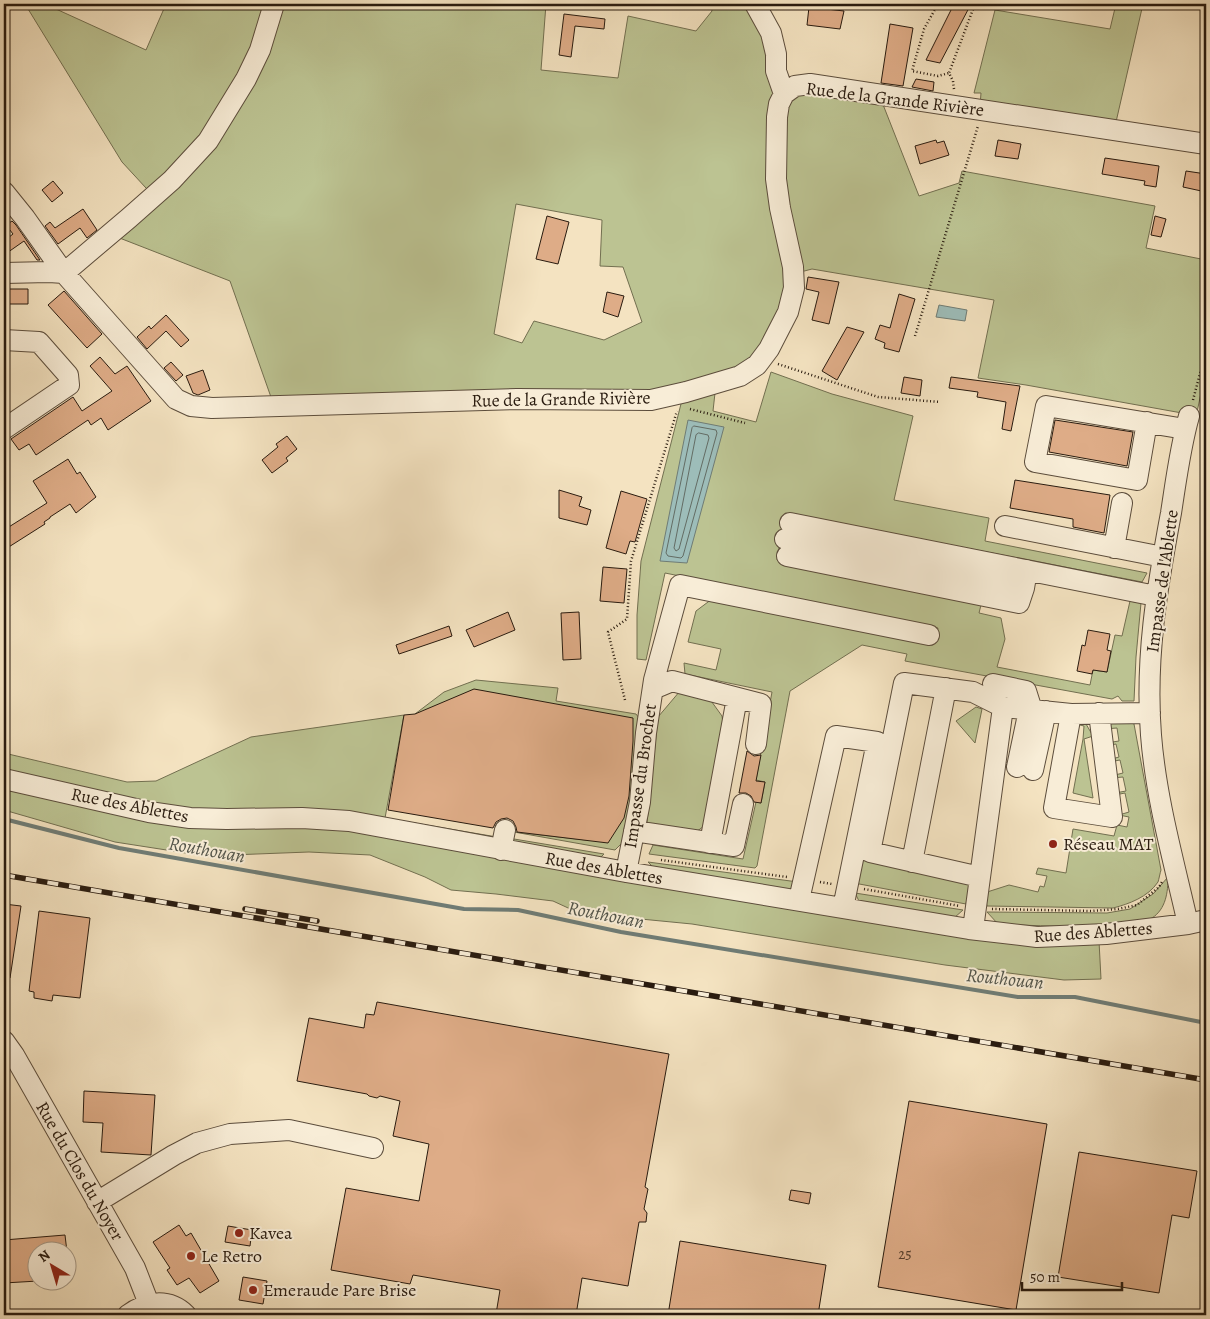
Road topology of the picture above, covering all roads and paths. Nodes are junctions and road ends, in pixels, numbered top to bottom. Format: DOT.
graph roads {
  1 [pos="274,4"];
  2 [pos="755,4"];
  3 [pos="938,4"];
  4 [pos="975,4"];
  5 [pos="784,94"];
  6 [pos="983,110"];
  7 [pos="1206,144"];
  8 [pos="4,192"];
  9 [pos="4,273"];
  10 [pos="64,273"];
  11 [pos="915,336"];
  12 [pos="4,340"];
  13 [pos="1206,351"];
  14 [pos="762,359"];
  15 [pos="940,402"];
  16 [pos="679,406"];
  17 [pos="688,408"];
  18 [pos="1147,422"];
  19 [pos="1187,422"];
  20 [pos="746,423"];
  21 [pos="4,429"];
  22 [pos="1122,503"];
  23 [pos="1005,526"];
  24 [pos="1114,548"];
  25 [pos="1163,557"];
  26 [pos="1025,579"];
  27 [pos="1156,596"];
  28 [pos="929,635"];
  29 [pos="970,680"];
  30 [pos="653,684"];
  31 [pos="992,684"];
  32 [pos="939,687"];
  33 [pos="737,698"];
  34 [pos="625,700"];
  35 [pos="1003,707"];
  36 [pos="1036,710"];
  37 [pos="1099,713"];
  38 [pos="1150,713"];
  39 [pos="1071,714"];
  40 [pos="756,744"];
  41 [pos="1025,769"];
  42 [pos="4,779"];
  43 [pos="743,804"];
  44 [pos="634,831"];
  45 [pos="710,843"];
  46 [pos="912,862"];
  47 [pos="626,872"];
  48 [pos="980,877"];
  49 [pos="799,900"];
  50 [pos="843,908"];
  51 [pos="1197,922"];
  52 [pos="973,929"];
  53 [pos="4,1041"];
  54 [pos="373,1148"];
  55 [pos="97,1202"];
  56 [pos="149,1304"];
  57 [pos="128,1315"];
  58 [pos="186,1315"];
  1 -- 10 [label="street"];
  2 -- 5 [label="street"];
  3 -- 4 [label="path"];
  5 -- 6 [label="street, Rue de la Grande Rivière"];
  5 -- 14 [label="street, Rue de la Grande Rivière"];
  6 -- 7 [label="street, Rue de la Grande Rivière"];
  6 -- 11 [label="path"];
  8 -- 10 [label="street, Rue de la Grande Rivière"];
  9 -- 10 [label="street"];
  10 -- 14 [label="street, Rue de la Grande Rivière"];
  12 -- 21 [label="street"];
  13 -- 19 [label="path"];
  14 -- 15 [label="path"];
  16 -- 34 [label="path"];
  17 -- 20 [label="path"];
  18 -- 18 [label="street"];
  18 -- 19 [label="street"];
  19 -- 25 [label="street, Impasse de l'Ablette"];
  22 -- 24 [label="street"];
  23 -- 24 [label="street"];
  24 -- 25 [label="street"];
  25 -- 27 [label="street, Impasse de l'Ablette"];
  26 -- 26 [label="street"];
  26 -- 27 [label="street"];
  27 -- 38 [label="street, Impasse de l'Ablette"];
  28 -- 30 [label="street, Impasse du Brochet"];
  29 -- 32 [label="street"];
  30 -- 33 [label="street"];
  30 -- 44 [label="street, Impasse du Brochet"];
  31 -- 36 [label="street"];
  32 -- 35 [label="street"];
  32 -- 46 [label="street"];
  32 -- 46 [label="street"];
  33 -- 40 [label="street"];
  33 -- 45 [label="street"];
  35 -- 36 [label="street"];
  35 -- 48 [label="street"];
  36 -- 39 [label="street"];
  36 -- 41 [label="street"];
  37 -- 38 [label="street"];
  37 -- 39 [label="street"];
  37 -- 39 [label="street"];
  38 -- 51 [label="street, Impasse de l'Ablette"];
  42 -- 47 [label="street, Rue des Ablettes"];
  43 -- 45 [label="street"];
  44 -- 45 [label="street"];
  44 -- 47 [label="street, Impasse du Brochet"];
  46 -- 48 [label="street"];
  47 -- 49 [label="street, Rue des Ablettes"];
  48 -- 52 [label="street"];
  49 -- 50 [label="street, Rue des Ablettes"];
  49 -- 50 [label="street"];
  50 -- 52 [label="street, Rue des Ablettes"];
  51 -- 52 [label="street, Rue des Ablettes"];
  53 -- 55 [label="street, Rue du Clos du Noyer"];
  54 -- 55 [label="street"];
  55 -- 56 [label="street, Rue du Clos du Noyer"];
  56 -- 57 [label="street"];
  56 -- 58 [label="street"];
}
